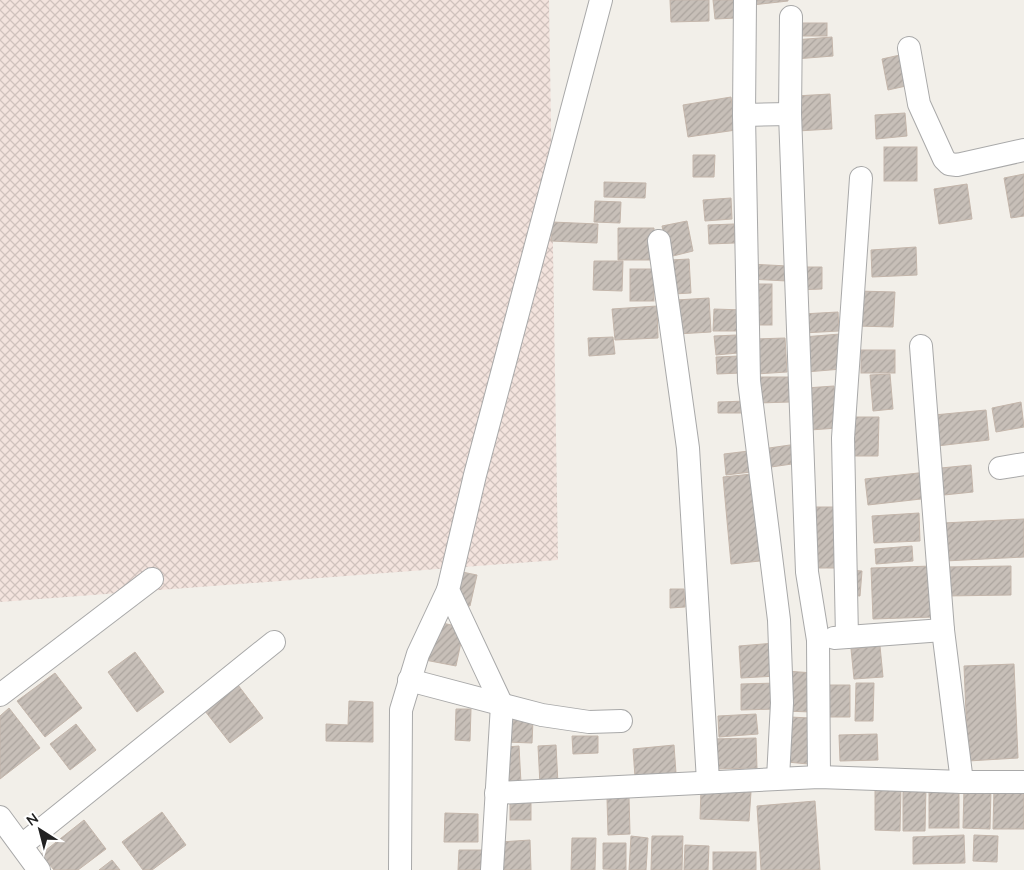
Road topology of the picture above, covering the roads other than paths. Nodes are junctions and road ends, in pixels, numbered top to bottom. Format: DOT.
graph roads {
  1 [pos="601,0"];
  2 [pos="744,0"];
  3 [pos="791,17"];
  4 [pos="909,48"];
  5 [pos="790,114"];
  6 [pos="744,115"];
  7 [pos="1024,150"];
  8 [pos="861,178"];
  9 [pos="659,241"];
  10 [pos="921,346"];
  11 [pos="1024,464"];
  12 [pos="1000,468"];
  13 [pos="152,578"];
  14 [pos="448,590"];
  15 [pos="943,630"];
  16 [pos="848,637"];
  17 [pos="818,640"];
  18 [pos="274,642"];
  19 [pos="409,680"];
  20 [pos="0,695"];
  21 [pos="502,705"];
  22 [pos="621,721"];
  23 [pos="820,777"];
  24 [pos="778,778"];
  25 [pos="708,782"];
  26 [pos="962,782"];
  27 [pos="1024,782"];
  28 [pos="496,793"];
  29 [pos="0,817"];
  30 [pos="22,845"];
  31 [pos="38,870"];
  32 [pos="400,870"];
  33 [pos="492,870"];
  1 -- 14 [label="street"];
  2 -- 6 [label="street"];
  3 -- 5 [label="street"];
  4 -- 7 [label="street"];
  5 -- 6 [label="street"];
  5 -- 17 [label="street"];
  6 -- 24 [label="street"];
  8 -- 16 [label="street"];
  9 -- 25 [label="street"];
  10 -- 15 [label="street"];
  11 -- 12 [label="street"];
  13 -- 20 [label="street"];
  14 -- 19 [label="street"];
  14 -- 21 [label="street"];
  15 -- 16 [label="street"];
  15 -- 26 [label="street"];
  16 -- 17 [label="street"];
  17 -- 23 [label="street"];
  18 -- 30 [label="street"];
  19 -- 21 [label="street"];
  19 -- 32 [label="street"];
  21 -- 22 [label="street"];
  21 -- 28 [label="street"];
  23 -- 24 [label="street"];
  23 -- 26 [label="street"];
  24 -- 25 [label="street"];
  25 -- 28 [label="street"];
  26 -- 27 [label="street"];
  28 -- 33 [label="street"];
  29 -- 30 [label="street"];
  30 -- 31 [label="street"];
}
